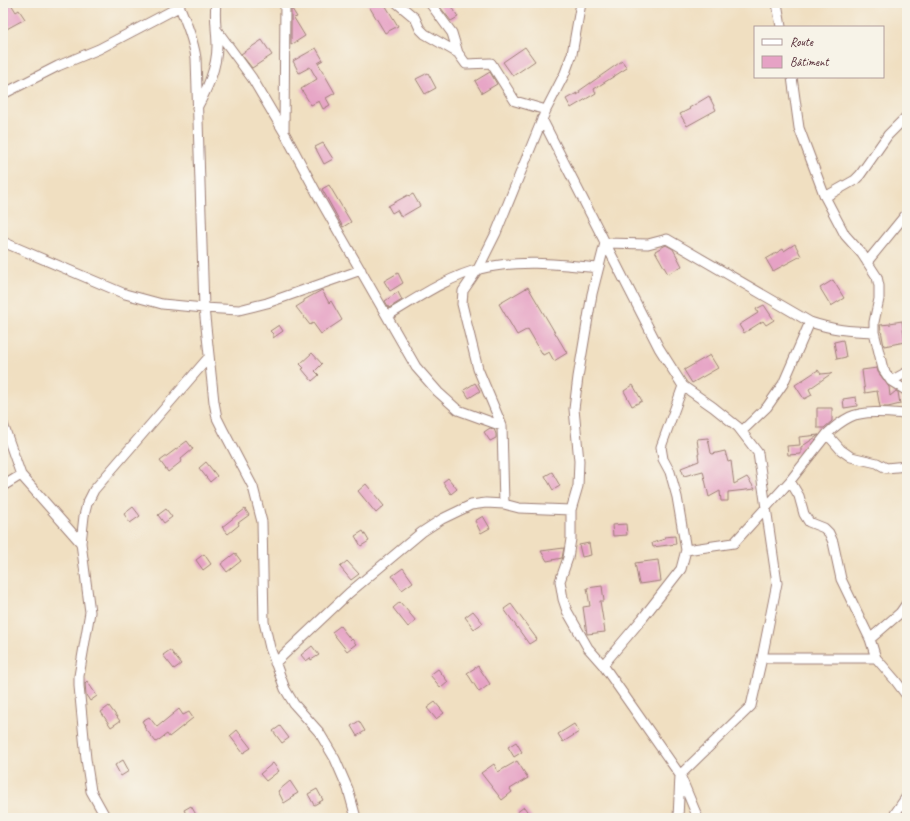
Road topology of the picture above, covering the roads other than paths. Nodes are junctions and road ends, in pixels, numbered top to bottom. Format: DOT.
graph roads {
  1 [pos="216,3"];
  2 [pos="285,3"];
  3 [pos="397,3"];
  4 [pos="430,3"];
  5 [pos="581,3"];
  6 [pos="777,3"];
  7 [pos="178,5"];
  8 [pos="781,26"];
  9 [pos="216,30"];
  10 [pos="458,53"];
  11 [pos="792,78"];
  12 [pos="3,94"];
  13 [pos="197,109"];
  14 [pos="546,110"];
  15 [pos="907,116"];
  16 [pos="542,119"];
  17 [pos="284,132"];
  18 [pos="825,197"];
  19 [pos="907,213"];
  20 [pos="3,242"];
  21 [pos="605,243"];
  22 [pos="867,262"];
  23 [pos="598,268"];
  24 [pos="478,269"];
  25 [pos="361,270"];
  26 [pos="204,308"];
  27 [pos="387,316"];
  28 [pos="810,322"];
  29 [pos="874,332"];
  30 [pos="209,357"];
  31 [pos="907,372"];
  32 [pos="891,381"];
  33 [pos="683,386"];
  34 [pos="907,391"];
  35 [pos="907,414"];
  36 [pos="3,424"];
  37 [pos="502,426"];
  38 [pos="742,431"];
  39 [pos="827,434"];
  40 [pos="907,466"];
  41 [pos="21,475"];
  42 [pos="790,480"];
  43 [pos="3,486"];
  44 [pos="504,504"];
  45 [pos="766,507"];
  46 [pos="571,510"];
  47 [pos="81,544"];
  48 [pos="686,550"];
  49 [pos="907,604"];
  50 [pos="870,639"];
  51 [pos="762,658"];
  52 [pos="876,658"];
  53 [pos="275,663"];
  54 [pos="603,665"];
  55 [pos="907,696"];
  56 [pos="680,775"];
  57 [pos="907,796"];
  58 [pos="106,818"];
  59 [pos="356,818"];
  60 [pos="678,818"];
  61 [pos="698,818"];
  62 [pos="892,818"];
  1 -- 9 [label="street"];
  2 -- 17 [label="street"];
  3 -- 10 [label="street"];
  4 -- 10 [label="street"];
  5 -- 14 [label="street"];
  6 -- 8 [label="street"];
  7 -- 12 [label="street"];
  7 -- 13 [label="street"];
  9 -- 13 [label="street"];
  9 -- 17 [label="street"];
  10 -- 14 [label="street"];
  11 -- 18 [label="street"];
  13 -- 26 [label="street"];
  14 -- 16 [label="street"];
  15 -- 18 [label="street"];
  16 -- 21 [label="street"];
  16 -- 24 [label="street"];
  17 -- 25 [label="street"];
  18 -- 22 [label="street"];
  19 -- 22 [label="street"];
  20 -- 26 [label="street"];
  21 -- 23 [label="street"];
  21 -- 28 [label="street"];
  21 -- 33 [label="street"];
  22 -- 29 [label="street"];
  23 -- 24 [label="street"];
  23 -- 46 [label="street"];
  24 -- 27 [label="street"];
  24 -- 37 [label="street"];
  25 -- 26 [label="street"];
  25 -- 27 [label="street"];
  26 -- 30 [label="street"];
  27 -- 37 [label="street"];
  28 -- 29 [label="street"];
  28 -- 38 [label="street"];
  29 -- 32 [label="street"];
  30 -- 47 [label="street"];
  30 -- 53 [label="street"];
  31 -- 32 [label="street"];
  32 -- 34 [label="street"];
  33 -- 38 [label="street"];
  33 -- 48 [label="street"];
  35 -- 39 [label="street"];
  36 -- 41 [label="street"];
  37 -- 44 [label="street"];
  38 -- 45 [label="street"];
  39 -- 40 [label="street"];
  39 -- 42 [label="street"];
  41 -- 43 [label="street"];
  41 -- 47 [label="street"];
  42 -- 45 [label="street"];
  42 -- 50 [label="street"];
  44 -- 46 [label="street"];
  44 -- 53 [label="street"];
  45 -- 48 [label="street"];
  45 -- 51 [label="street"];
  46 -- 54 [label="street"];
  47 -- 58 [label="street"];
  48 -- 54 [label="street"];
  49 -- 50 [label="street"];
  50 -- 52 [label="street"];
  51 -- 52 [label="street"];
  51 -- 56 [label="street"];
  52 -- 55 [label="street"];
  53 -- 59 [label="street"];
  54 -- 56 [label="street"];
  56 -- 60 [label="street"];
  56 -- 61 [label="street"];
  57 -- 62 [label="street"];
}
